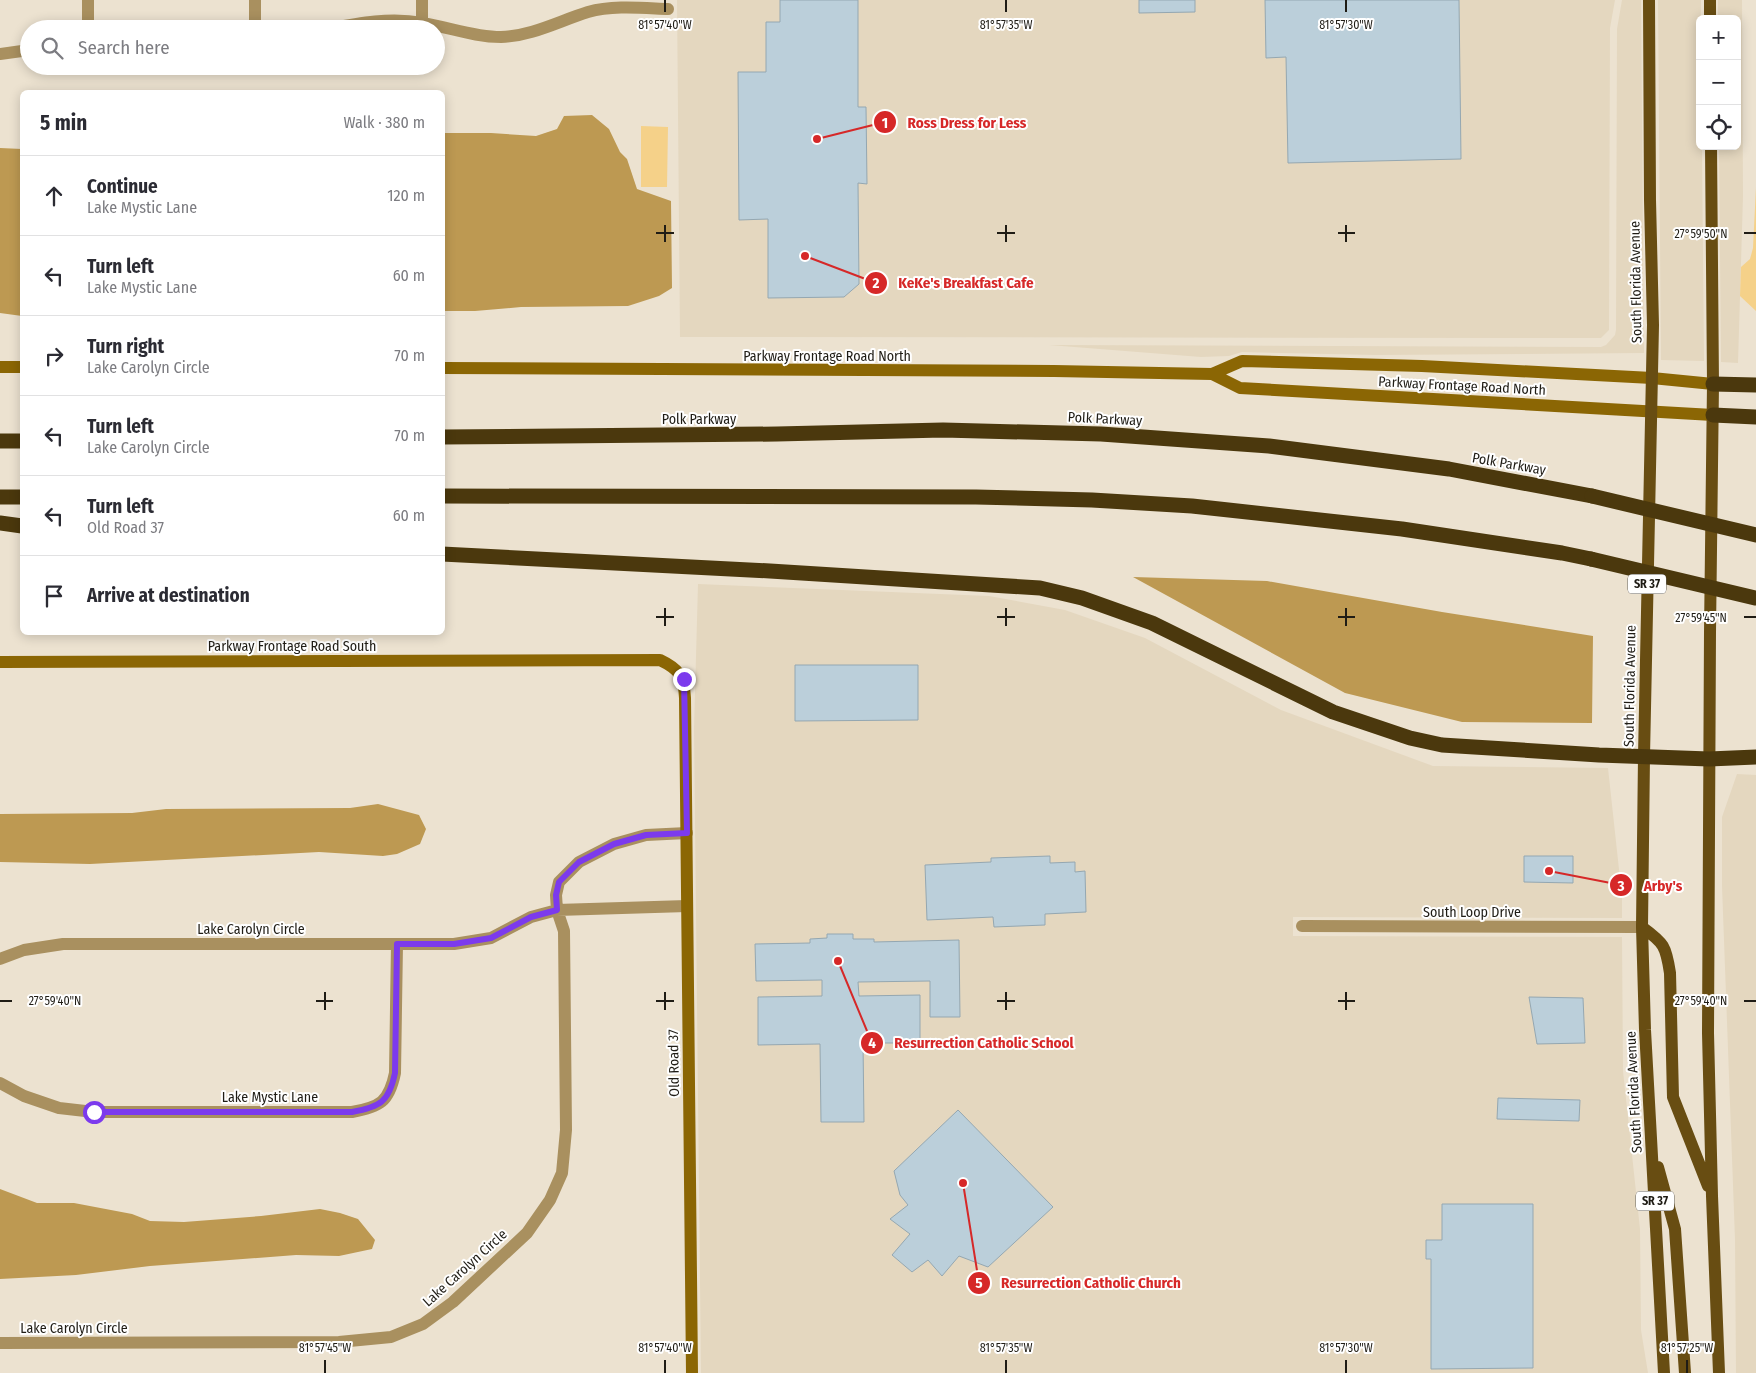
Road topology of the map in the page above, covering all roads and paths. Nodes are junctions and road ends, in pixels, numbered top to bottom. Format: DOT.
graph roads {
  1 [pos="88,0"];
  2 [pos="255,0"];
  3 [pos="422,0"];
  4 [pos="1649,0"];
  5 [pos="1710,0"];
  6 [pos="589,6"];
  7 [pos="668,9"];
  8 [pos="1710,15"];
  9 [pos="88,20"];
  10 [pos="255,20"];
  11 [pos="422,20"];
  12 [pos="445,28"];
  13 [pos="20,51"];
  14 [pos="0,54"];
  15 [pos="1711,150"];
  16 [pos="0,366"];
  17 [pos="20,367"];
  18 [pos="445,368"];
  19 [pos="1212,374"];
  20 [pos="1652,378"];
  21 [pos="1713,384"];
  22 [pos="1756,385"];
  23 [pos="1651,412"];
  24 [pos="1713,415"];
  25 [pos="1756,418"];
  26 [pos="445,437"];
  27 [pos="0,441"];
  28 [pos="20,441"];
  29 [pos="445,496"];
  30 [pos="0,497"];
  31 [pos="20,497"];
  32 [pos="0,522"];
  33 [pos="20,526"];
  34 [pos="1756,536"];
  35 [pos="445,554"];
  36 [pos="1756,598"];
  37 [pos="0,662"];
  38 [pos="673,666"];
  39 [pos="1644,756"];
  40 [pos="1756,758"];
  41 [pos="1709,759"];
  42 [pos="687,833"];
  43 [pos="687,906"];
  44 [pos="557,910"];
  45 [pos="1302,926"];
  46 [pos="1642,928"];
  47 [pos="397,944"];
  48 [pos="0,959"];
  49 [pos="0,1083"];
  50 [pos="1652,1148"];
  51 [pos="1712,1196"];
  52 [pos="0,1343"];
  53 [pos="692,1373"];
  54 [pos="1664,1373"];
  55 [pos="1685,1373"];
  56 [pos="1719,1373"];
  1 -- 9 [label="street"];
  2 -- 10 [label="street"];
  3 -- 11 [label="street"];
  4 -- 20 [label="main road, South Florida Avenue / SR 37"];
  5 -- 8 [label="main road"];
  6 -- 7 [label="street"];
  6 -- 12 [label="street"];
  13 -- 14 [label="street"];
  15 -- 21 [label="main road"];
  16 -- 17 [label="main road"];
  18 -- 19 [label="main road, Parkway Frontage Road North"];
  19 -- 20 [label="main road, Parkway Frontage Road North"];
  19 -- 23 [label="main road, Parkway Frontage Road North"];
  20 -- 21 [label="main road, Parkway Frontage Road North"];
  20 -- 23 [label="main road, South Florida Avenue / SR 37"];
  21 -- 22 [label="highway"];
  21 -- 24 [label="main road"];
  23 -- 24 [label="main road, Parkway Frontage Road North"];
  23 -- 39 [label="main road, South Florida Avenue / SR 37"];
  24 -- 25 [label="highway"];
  24 -- 41 [label="main road"];
  26 -- 34 [label="highway, Polk Parkway, bridge"];
  27 -- 28 [label="highway"];
  29 -- 36 [label="highway, bridge"];
  30 -- 31 [label="highway"];
  32 -- 33 [label="highway"];
  35 -- 39 [label="highway"];
  37 -- 38 [label="main road, Parkway Frontage Road South"];
  38 -- 42 [label="main road, Old Road 37"];
  39 -- 41 [label="highway"];
  39 -- 46 [label="main road, South Florida Avenue / SR 37"];
  40 -- 41 [label="highway"];
  41 -- 51 [label="main road"];
  42 -- 43 [label="main road, Old Road 37"];
  42 -- 44 [label="street, Lake Carolyn Circle"];
  43 -- 44 [label="street, Lake Carolyn Circle"];
  43 -- 53 [label="main road, Old Road 37"];
  44 -- 47 [label="street, Lake Carolyn Circle"];
  44 -- 52 [label="street, Lake Carolyn Circle"];
  45 -- 46 [label="street, South Loop Drive"];
  46 -- 50 [label="main road, South Florida Avenue / SR 37"];
  46 -- 51 [label="main road"];
  47 -- 48 [label="street, Lake Carolyn Circle"];
  47 -- 49 [label="street, Lake Mystic Lane"];
  50 -- 54 [label="main road, South Florida Avenue / SR 37"];
  50 -- 55 [label="main road"];
  51 -- 56 [label="main road"];
}
